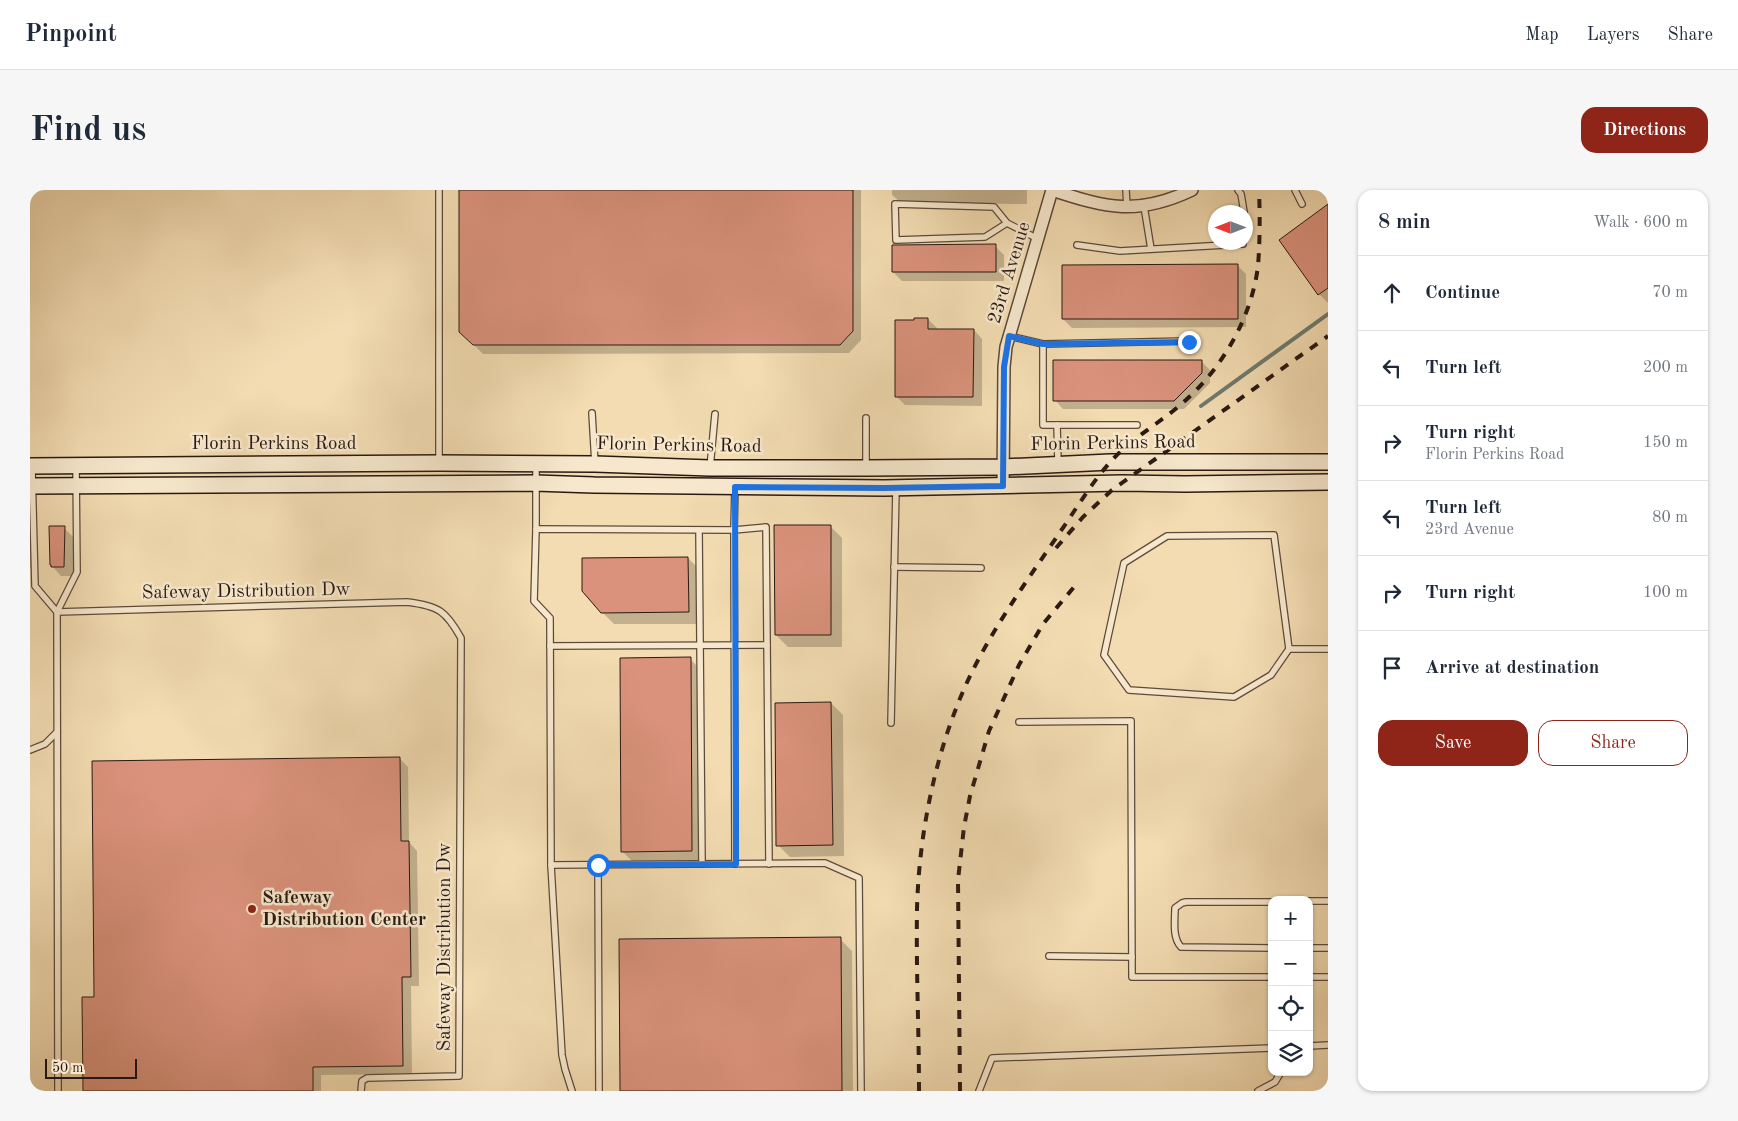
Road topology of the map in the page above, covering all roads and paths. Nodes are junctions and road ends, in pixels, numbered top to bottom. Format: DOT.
graph roads {
  1 [pos="439,190"];
  2 [pos="1052,190"];
  3 [pos="1126,190"];
  4 [pos="1192,190"];
  5 [pos="1238,190"];
  6 [pos="1295,190"];
  7 [pos="1302,204"];
  8 [pos="1243,205"];
  9 [pos="1144,206"];
  10 [pos="1127,207"];
  11 [pos="1007,223"];
  12 [pos="1038,239"];
  13 [pos="1077,245"];
  14 [pos="1208,246"];
  15 [pos="1150,250"];
  16 [pos="1009,336"];
  17 [pos="1189,342"];
  18 [pos="1043,344"];
  19 [pos="592,413"];
  20 [pos="715,414"];
  21 [pos="866,418"];
  22 [pos="1057,425"];
  23 [pos="1137,425"];
  24 [pos="1328,462"];
  25 [pos="439,463"];
  26 [pos="536,464"];
  27 [pos="595,464"];
  28 [pos="76,465"];
  29 [pos="1058,465"];
  30 [pos="31,466"];
  31 [pos="1003,467"];
  32 [pos="710,468"];
  33 [pos="866,468"];
  34 [pos="1328,482"];
  35 [pos="535,483"];
  36 [pos="31,486"];
  37 [pos="77,486"];
  38 [pos="1003,486"];
  39 [pos="735,487"];
  40 [pos="896,487"];
  41 [pos="536,529"];
  42 [pos="699,530"];
  43 [pos="734,530"];
  44 [pos="894,567"];
  45 [pos="981,568"];
  46 [pos="57,612"];
  47 [pos="700,645"];
  48 [pos="734,645"];
  49 [pos="767,645"];
  50 [pos="550,646"];
  51 [pos="1289,648"];
  52 [pos="1328,649"];
  53 [pos="1020,722"];
  54 [pos="891,723"];
  55 [pos="57,732"];
  56 [pos="30,750"];
  57 [pos="702,864"];
  58 [pos="736,864"];
  59 [pos="769,864"];
  60 [pos="550,865"];
  61 [pos="598,865"];
  62 [pos="1313,901"];
  63 [pos="1328,901"];
  64 [pos="1268,902"];
  65 [pos="1268,948"];
  66 [pos="1313,948"];
  67 [pos="1328,948"];
  68 [pos="1049,956"];
  69 [pos="1132,957"];
  70 [pos="1268,977"];
  71 [pos="1313,977"];
  72 [pos="1328,977"];
  73 [pos="1313,1046"];
  74 [pos="1328,1046"];
  75 [pos="1268,1048"];
  76 [pos="1280,1076"];
  77 [pos="58,1091"];
  78 [pos="360,1091"];
  79 [pos="572,1091"];
  80 [pos="599,1091"];
  81 [pos="861,1091"];
  82 [pos="979,1091"];
  83 [pos="1258,1091"];
  1 -- 25 [label="lane"];
  2 -- 10 [label="street"];
  2 -- 12 [label="street, 23rd Avenue"];
  3 -- 10 [label="lane"];
  4 -- 9 [label="street"];
  5 -- 8 [label="lane"];
  6 -- 7 [label="lane"];
  9 -- 10 [label="street"];
  9 -- 15 [label="lane"];
  11 -- 11 [label="lane"];
  11 -- 12 [label="lane"];
  12 -- 16 [label="street, 23rd Avenue"];
  13 -- 15 [label="lane"];
  14 -- 15 [label="lane"];
  16 -- 18 [label="lane"];
  16 -- 31 [label="street, 23rd Avenue"];
  17 -- 18 [label="lane"];
  18 -- 22 [label="lane"];
  19 -- 27 [label="lane"];
  20 -- 32 [label="lane"];
  21 -- 33 [label="lane"];
  22 -- 23 [label="lane"];
  22 -- 29 [label="lane"];
  24 -- 29 [label="main road, Florin Perkins Road"];
  25 -- 26 [label="main road, Florin Perkins Road"];
  25 -- 28 [label="main road, Florin Perkins Road"];
  26 -- 27 [label="main road, Florin Perkins Road"];
  26 -- 35 [label="lane"];
  27 -- 32 [label="main road, Florin Perkins Road"];
  28 -- 30 [label="main road, Florin Perkins Road"];
  28 -- 37 [label="lane"];
  29 -- 31 [label="main road, Florin Perkins Road"];
  30 -- 36 [label="lane"];
  31 -- 33 [label="main road, Florin Perkins Road"];
  31 -- 38 [label="street, 23rd Avenue"];
  32 -- 33 [label="main road, Florin Perkins Road"];
  34 -- 38 [label="main road, Florin Perkins Road"];
  35 -- 37 [label="main road, Florin Perkins Road"];
  35 -- 39 [label="main road, Florin Perkins Road"];
  35 -- 41 [label="lane"];
  36 -- 37 [label="main road, Florin Perkins Road"];
  36 -- 46 [label="lane"];
  37 -- 46 [label="lane"];
  38 -- 40 [label="main road, Florin Perkins Road"];
  39 -- 40 [label="main road, Florin Perkins Road"];
  39 -- 43 [label="lane"];
  40 -- 44 [label="lane"];
  41 -- 42 [label="lane"];
  41 -- 50 [label="lane"];
  42 -- 43 [label="lane"];
  42 -- 47 [label="lane"];
  43 -- 48 [label="lane"];
  43 -- 49 [label="lane"];
  44 -- 45 [label="lane"];
  44 -- 54 [label="lane"];
  46 -- 55 [label="lane"];
  46 -- 78 [label="lane, Safeway Distribution Dw"];
  47 -- 48 [label="lane"];
  47 -- 50 [label="lane"];
  47 -- 57 [label="lane"];
  48 -- 49 [label="lane"];
  48 -- 58 [label="lane"];
  49 -- 59 [label="lane"];
  50 -- 60 [label="lane"];
  51 -- 51 [label="lane"];
  51 -- 52 [label="lane"];
  53 -- 69 [label="lane"];
  55 -- 56 [label="lane"];
  55 -- 77 [label="lane"];
  57 -- 58 [label="lane"];
  57 -- 61 [label="lane"];
  58 -- 59 [label="lane"];
  59 -- 81 [label="lane"];
  60 -- 61 [label="lane"];
  60 -- 79 [label="lane"];
  61 -- 80 [label="lane"];
  62 -- 63 [label="lane"];
  64 -- 65 [label="lane"];
  66 -- 67 [label="lane"];
  68 -- 69 [label="lane"];
  69 -- 70 [label="lane"];
  71 -- 72 [label="lane"];
  73 -- 74 [label="lane"];
  75 -- 82 [label="lane"];
  76 -- 83 [label="lane"];
}
